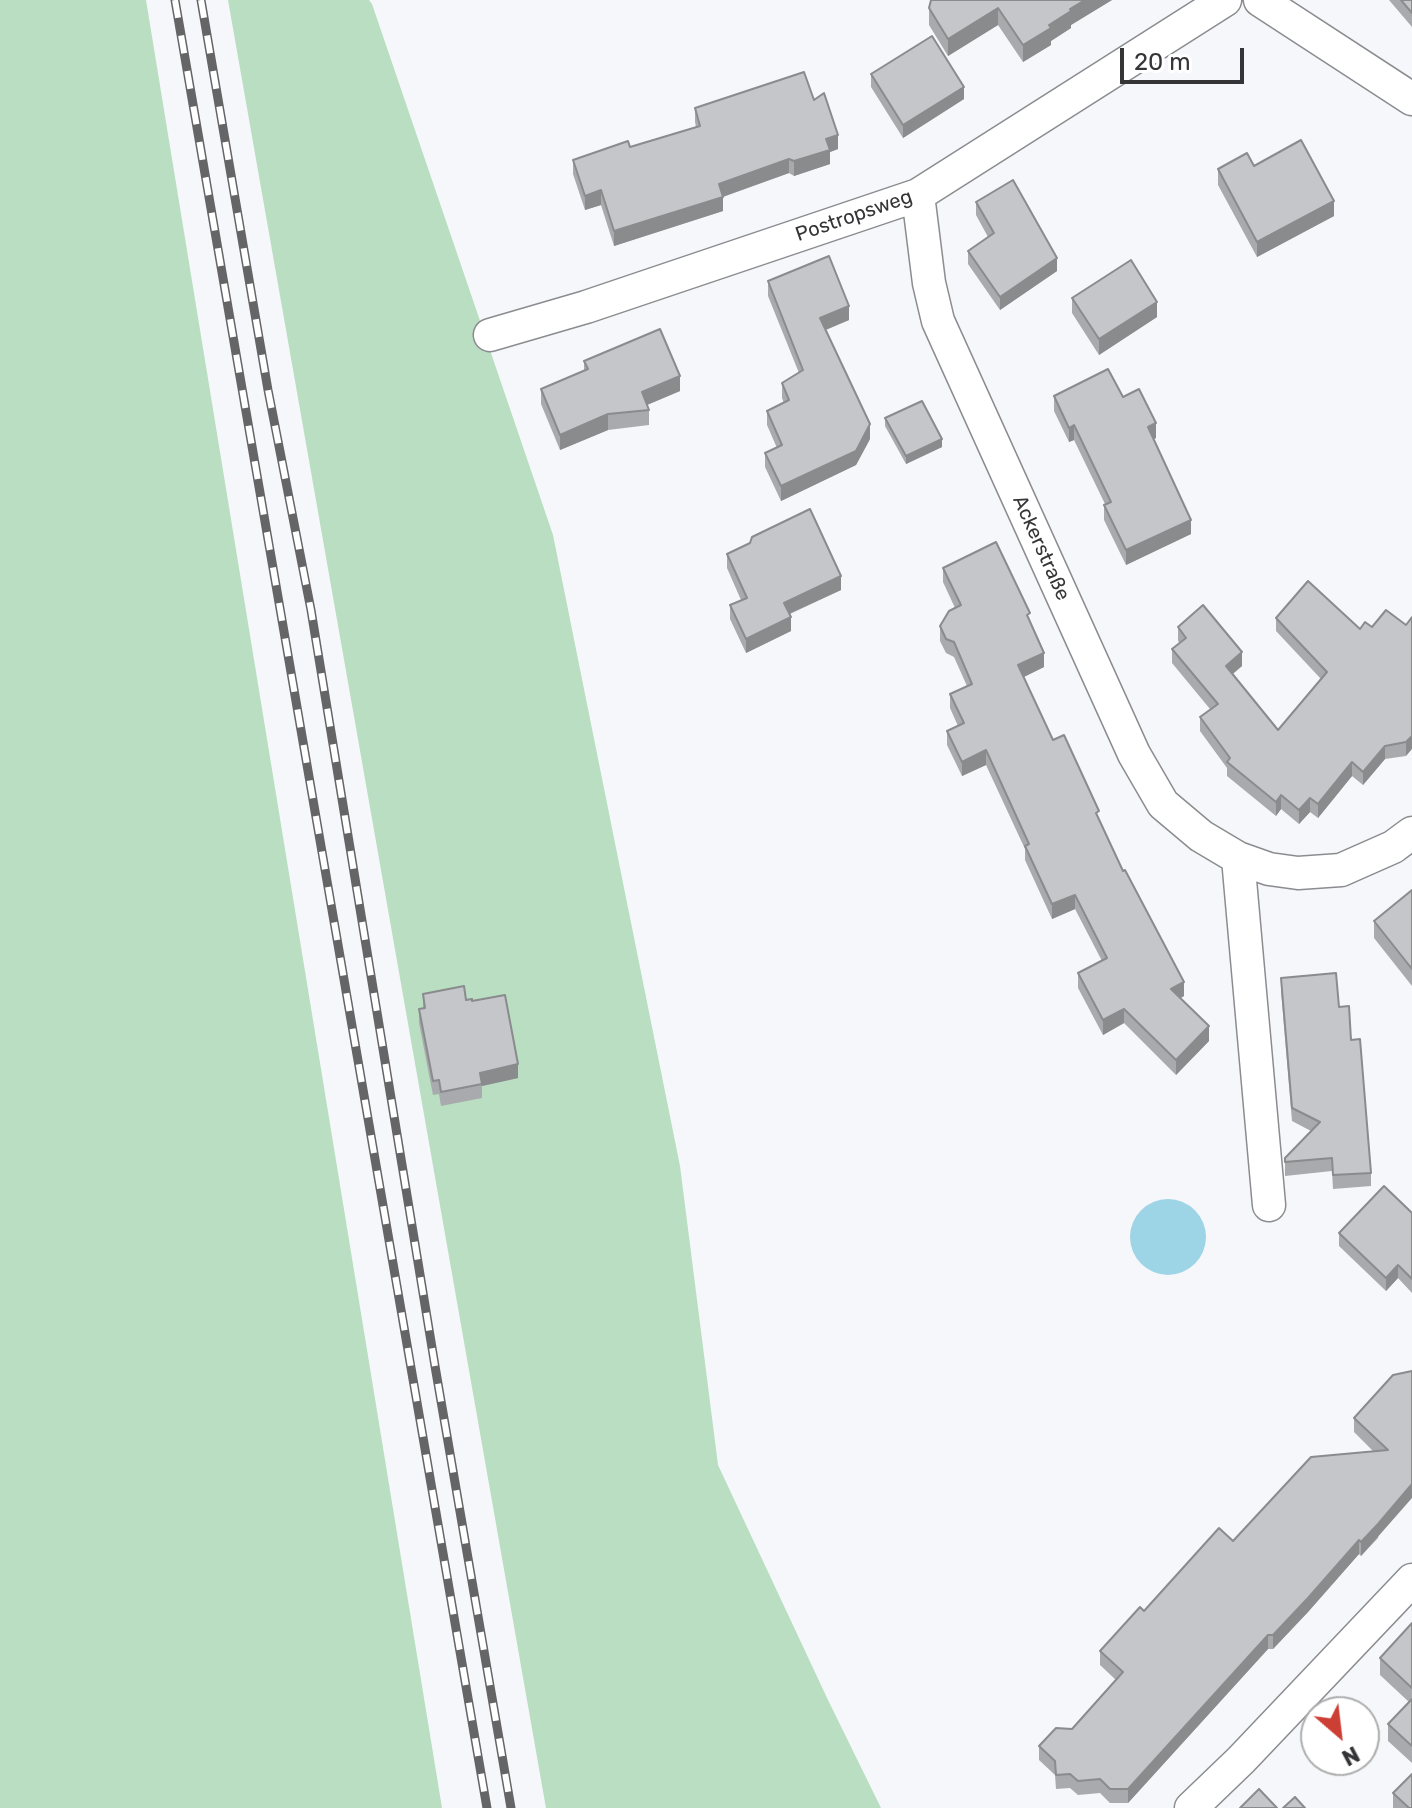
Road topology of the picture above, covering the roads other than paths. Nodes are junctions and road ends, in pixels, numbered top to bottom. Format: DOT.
graph roads {
  1 [pos="1225,0"];
  2 [pos="1260,0"];
  3 [pos="1412,99"];
  4 [pos="918,195"];
  5 [pos="490,335"];
  6 [pos="1412,833"];
  7 [pos="1238,858"];
  8 [pos="1269,1205"];
  9 [pos="1412,1580"];
  10 [pos="1191,1808"];
  1 -- 4 [label="street, Postropsweg"];
  2 -- 3 [label="street"];
  4 -- 5 [label="street, Postropsweg"];
  4 -- 7 [label="street, Ackerstraße"];
  6 -- 7 [label="street, Ackerstraße"];
  7 -- 8 [label="street"];
  9 -- 10 [label="street"];
}
